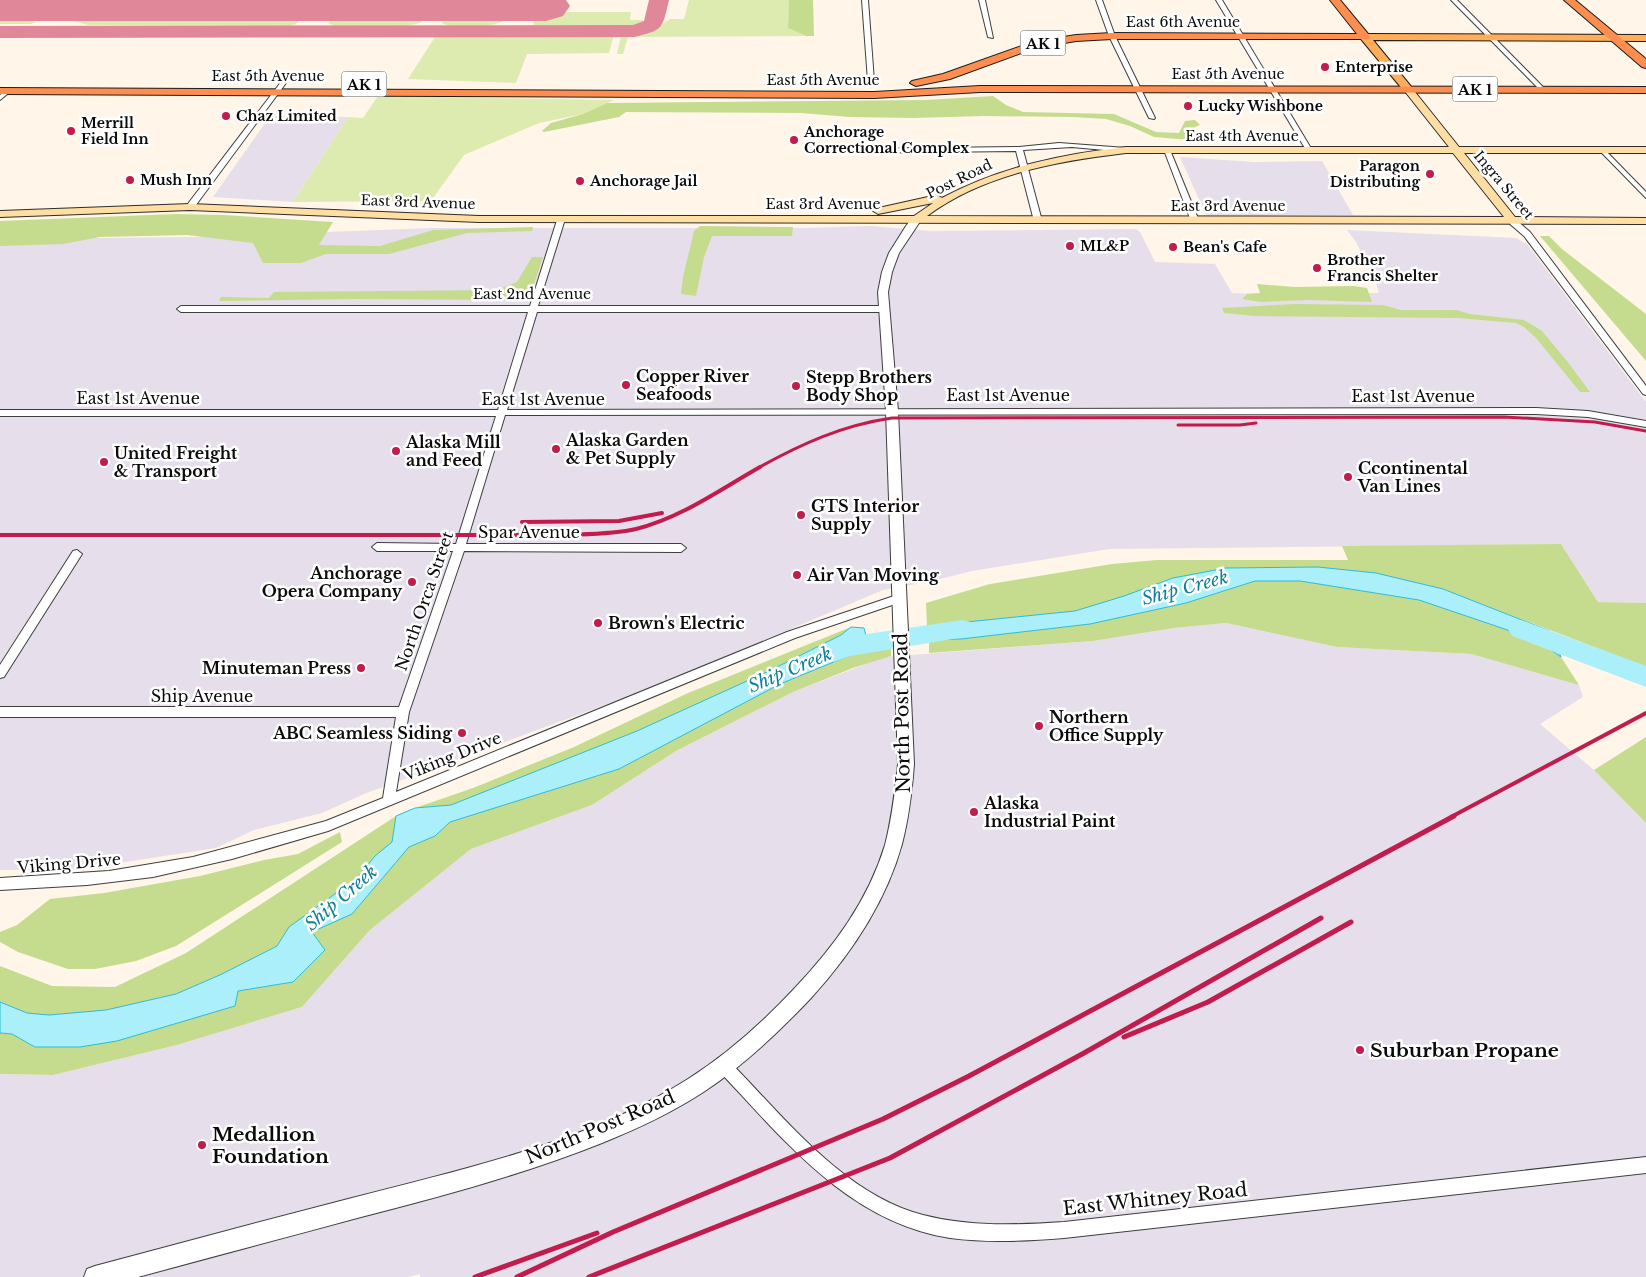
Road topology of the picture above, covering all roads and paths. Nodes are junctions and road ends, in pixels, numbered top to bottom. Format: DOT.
graph roads {
  1 [pos="865,0"];
  2 [pos="982,0"];
  3 [pos="1099,0"];
  4 [pos="1219,0"];
  5 [pos="1334,0"];
  6 [pos="1454,0"];
  7 [pos="1569,0"];
  8 [pos="1112,36"];
  9 [pos="991,37"];
  10 [pos="1241,37"];
  11 [pos="1365,37"];
  12 [pos="1492,38"];
  13 [pos="1614,38"];
  14 [pos="1646,38"];
  15 [pos="1646,65"];
  16 [pos="871,81"];
  17 [pos="280,87"];
  18 [pos="727,88"];
  19 [pos="1138,89"];
  20 [pos="1272,89"];
  21 [pos="1408,89"];
  22 [pos="1542,89"];
  23 [pos="1646,90"];
  24 [pos="2,91"];
  25 [pos="1152,118"];
  26 [pos="1019,149"];
  27 [pos="1126,150"];
  28 [pos="1167,150"];
  29 [pos="1309,150"];
  30 [pos="1456,150"];
  31 [pos="1602,150"];
  32 [pos="1646,150"];
  33 [pos="838,151"];
  34 [pos="1024,167"];
  35 [pos="1646,196"];
  36 [pos="1500,205"];
  37 [pos="190,207"];
  38 [pos="0,214"];
  39 [pos="561,219"];
  40 [pos="818,219"];
  41 [pos="916,220"];
  42 [pos="1038,221"];
  43 [pos="1195,221"];
  44 [pos="1552,221"];
  45 [pos="1646,221"];
  46 [pos="1513,222"];
  47 [pos="533,308"];
  48 [pos="181,309"];
  49 [pos="884,309"];
  50 [pos="1646,392"];
  51 [pos="892,411"];
  52 [pos="0,413"];
  53 [pos="500,414"];
  54 [pos="1646,424"];
  55 [pos="460,547"];
  56 [pos="377,548"];
  57 [pos="681,548"];
  58 [pos="77,554"];
  59 [pos="900,598"];
  60 [pos="0,674"];
  61 [pos="0,712"];
  62 [pos="404,712"];
  63 [pos="389,799"];
  64 [pos="0,884"];
  65 [pos="724,1066"];
  66 [pos="1646,1165"];
  67 [pos="95,1277"];
  1 -- 16 [label="street"];
  2 -- 9 [label="street"];
  3 -- 8 [label="street"];
  4 -- 10 [label="street"];
  5 -- 11 [label="highway, Ingra Street"];
  6 -- 12 [label="street"];
  7 -- 13 [label="highway"];
  8 -- 10 [label="highway, East 6th Avenue / AK 1"];
  8 -- 18 [label="highway, East 6th Avenue / AK 1"];
  8 -- 19 [label="street"];
  10 -- 11 [label="highway, East 6th Avenue / AK 1"];
  10 -- 20 [label="street"];
  11 -- 12 [label="main road, East 6th Avenue"];
  11 -- 21 [label="main road, Ingra Street"];
  12 -- 13 [label="main road, East 6th Avenue"];
  12 -- 22 [label="street"];
  13 -- 14 [label="main road, East 6th Avenue"];
  13 -- 15 [label="highway"];
  17 -- 18 [label="highway, East 5th Avenue / AK 1"];
  17 -- 19 [label="highway, East 5th Avenue / AK 1"];
  17 -- 24 [label="highway, East 5th Avenue / AK 1"];
  17 -- 37 [label="street"];
  19 -- 20 [label="highway, East 5th Avenue / AK 1"];
  19 -- 25 [label="street"];
  20 -- 21 [label="highway, East 5th Avenue / AK 1"];
  20 -- 29 [label="street"];
  21 -- 22 [label="highway, East 5th Avenue / AK 1"];
  21 -- 30 [label="main road, Ingra Street"];
  22 -- 23 [label="highway, East 5th Avenue / AK 1"];
  26 -- 27 [label="street, East 4th Avenue"];
  26 -- 33 [label="street, East 4th Avenue"];
  26 -- 34 [label="street"];
  27 -- 28 [label="main road, East 4th Avenue"];
  27 -- 34 [label="main road, Post Road"];
  28 -- 29 [label="main road, East 4th Avenue"];
  28 -- 43 [label="street"];
  29 -- 30 [label="main road, East 4th Avenue"];
  30 -- 31 [label="main road, East 4th Avenue"];
  30 -- 36 [label="main road, Ingra Street"];
  31 -- 32 [label="main road, East 4th Avenue"];
  31 -- 35 [label="street"];
  34 -- 40 [label="main road"];
  34 -- 41 [label="main road, Post Road"];
  34 -- 42 [label="street"];
  36 -- 44 [label="main road"];
  36 -- 46 [label="main road, Ingra Street"];
  37 -- 38 [label="main road, East 3rd Avenue"];
  37 -- 39 [label="main road, East 3rd Avenue"];
  39 -- 40 [label="main road, East 3rd Avenue"];
  39 -- 47 [label="street, North Orca Street"];
  40 -- 41 [label="main road, East 3rd Avenue"];
  41 -- 42 [label="main road, East 3rd Avenue"];
  41 -- 49 [label="street, Post Road"];
  42 -- 43 [label="main road, East 3rd Avenue"];
  43 -- 46 [label="main road, East 3rd Avenue"];
  44 -- 45 [label="main road, East 3rd Avenue"];
  44 -- 46 [label="main road, East 3rd Avenue"];
  46 -- 50 [label="street, Ingra Street"];
  47 -- 48 [label="street, East 2nd Avenue"];
  47 -- 49 [label="street, East 2nd Avenue"];
  47 -- 53 [label="street, North Orca Street"];
  49 -- 51 [label="street, Post Road"];
  51 -- 53 [label="street, East 1st Avenue"];
  51 -- 54 [label="street, East 1st Avenue"];
  51 -- 59 [label="street, North Post Road"];
  52 -- 53 [label="street, East 1st Avenue"];
  53 -- 55 [label="street, North Orca Street"];
  55 -- 56 [label="street, Spar Avenue"];
  55 -- 57 [label="street, Spar Avenue"];
  55 -- 62 [label="street, North Orca Street"];
  58 -- 60 [label="street"];
  59 -- 63 [label="street, Viking Drive"];
  59 -- 65 [label="street, North Post Road"];
  61 -- 62 [label="street, Ship Avenue"];
  62 -- 63 [label="street, North Orca Street"];
  63 -- 64 [label="street, Viking Drive"];
  65 -- 66 [label="street, East Whitney Road"];
  65 -- 67 [label="street, North Post Road"];
}
